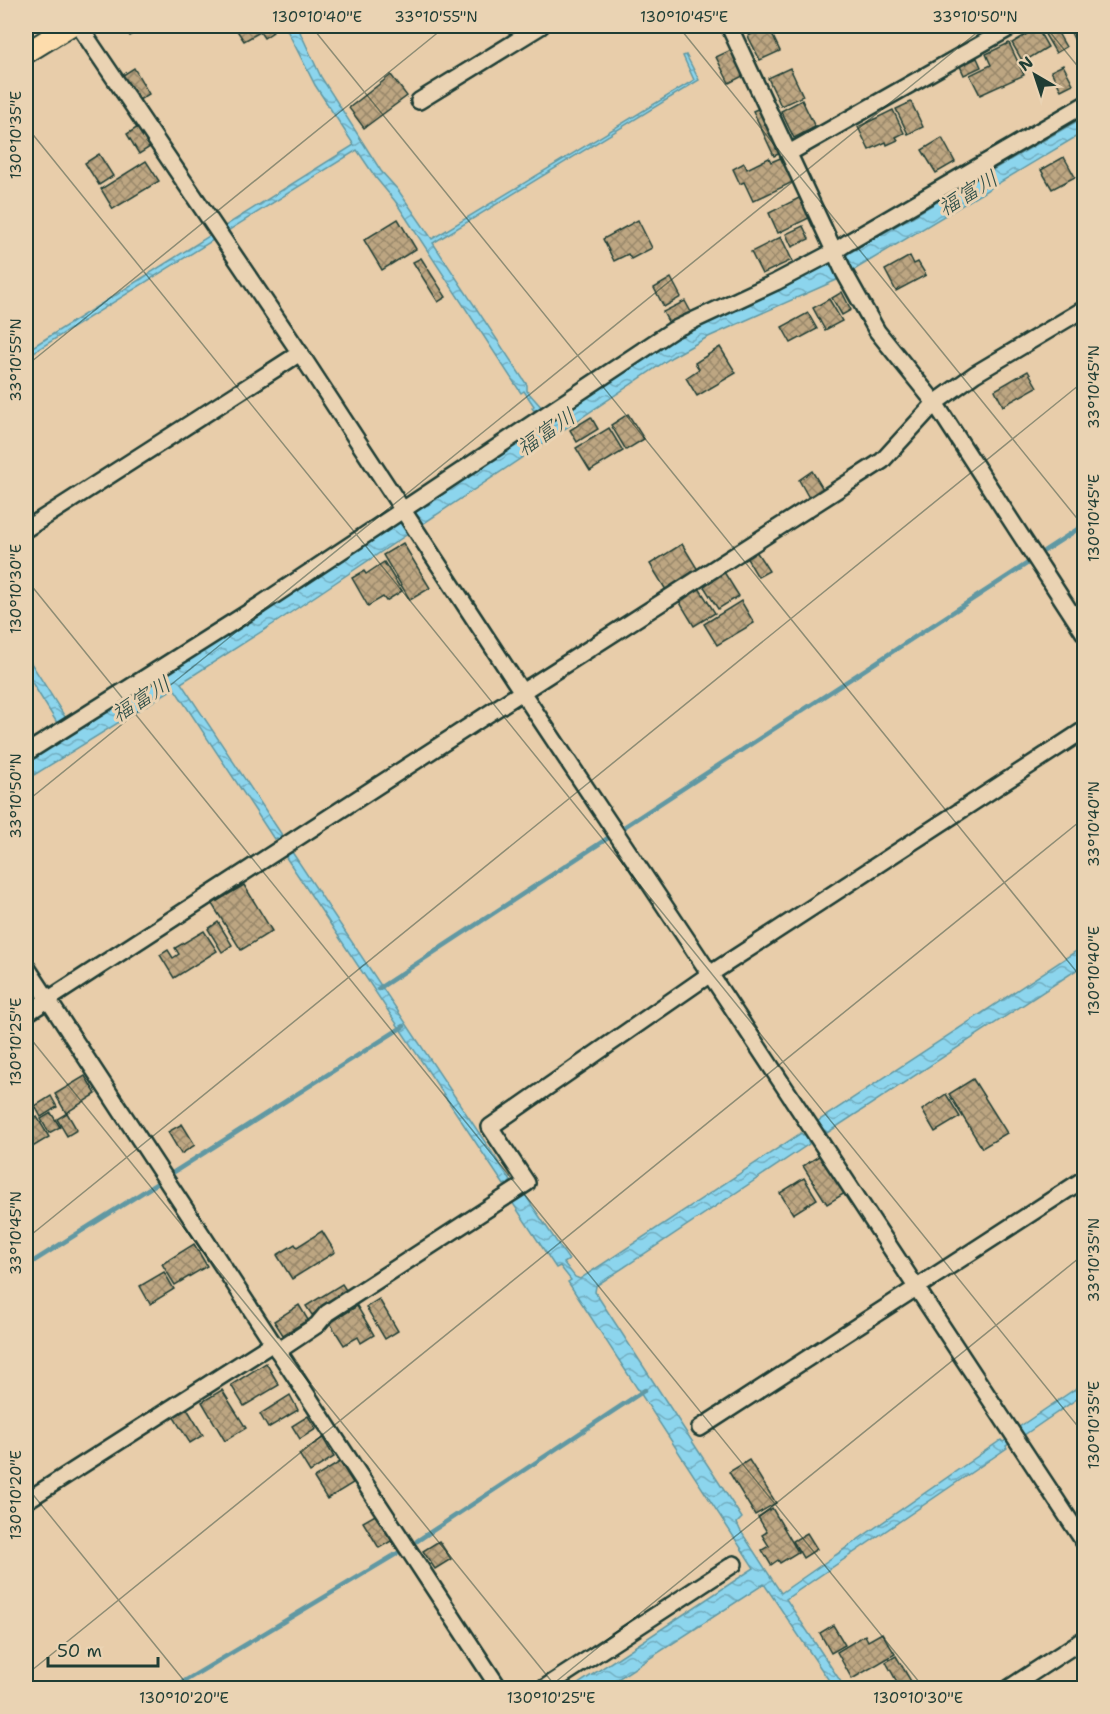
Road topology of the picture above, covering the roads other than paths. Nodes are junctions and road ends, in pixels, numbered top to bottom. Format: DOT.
graph roads {
  1 [pos="70,26"];
  2 [pos="79,26"];
  3 [pos="541,26"];
  4 [pos="729,26"];
  5 [pos="1013,26"];
  6 [pos="26,53"];
  7 [pos="419,101"];
  8 [pos="1084,105"];
  9 [pos="789,153"];
  10 [pos="837,254"];
  11 [pos="1084,309"];
  12 [pos="300,353"];
  13 [pos="935,403"];
  14 [pos="405,513"];
  15 [pos="26,529"];
  16 [pos="1084,633"];
  17 [pos="522,692"];
  18 [pos="1084,730"];
  19 [pos="26,753"];
  20 [pos="26,966"];
  21 [pos="710,974"];
  22 [pos="48,1000"];
  23 [pos="26,1014"];
  24 [pos="1084,1179"];
  25 [pos="917,1288"];
  26 [pos="275,1347"];
  27 [pos="700,1428"];
  28 [pos="26,1501"];
  29 [pos="1084,1542"];
  30 [pos="734,1564"];
  31 [pos="1084,1639"];
  32 [pos="500,1689"];
  33 [pos="544,1689"];
  34 [pos="1008,1689"];
  1 -- 6 [label="main road"];
  2 -- 12 [label="street"];
  3 -- 7 [label="street"];
  4 -- 9 [label="street"];
  5 -- 9 [label="street"];
  8 -- 10 [label="street"];
  9 -- 10 [label="street"];
  10 -- 13 [label="street"];
  10 -- 14 [label="street"];
  11 -- 13 [label="street"];
  12 -- 14 [label="street"];
  12 -- 15 [label="street"];
  13 -- 16 [label="street"];
  13 -- 17 [label="street"];
  14 -- 17 [label="street"];
  14 -- 19 [label="street"];
  17 -- 21 [label="street"];
  17 -- 22 [label="street"];
  18 -- 21 [label="street"];
  20 -- 22 [label="street"];
  21 -- 25 [label="street"];
  21 -- 26 [label="street"];
  22 -- 23 [label="street"];
  22 -- 26 [label="street"];
  24 -- 25 [label="street"];
  25 -- 27 [label="street"];
  25 -- 29 [label="street"];
  26 -- 28 [label="street"];
  26 -- 32 [label="street"];
  30 -- 33 [label="street"];
  31 -- 34 [label="street"];
}
